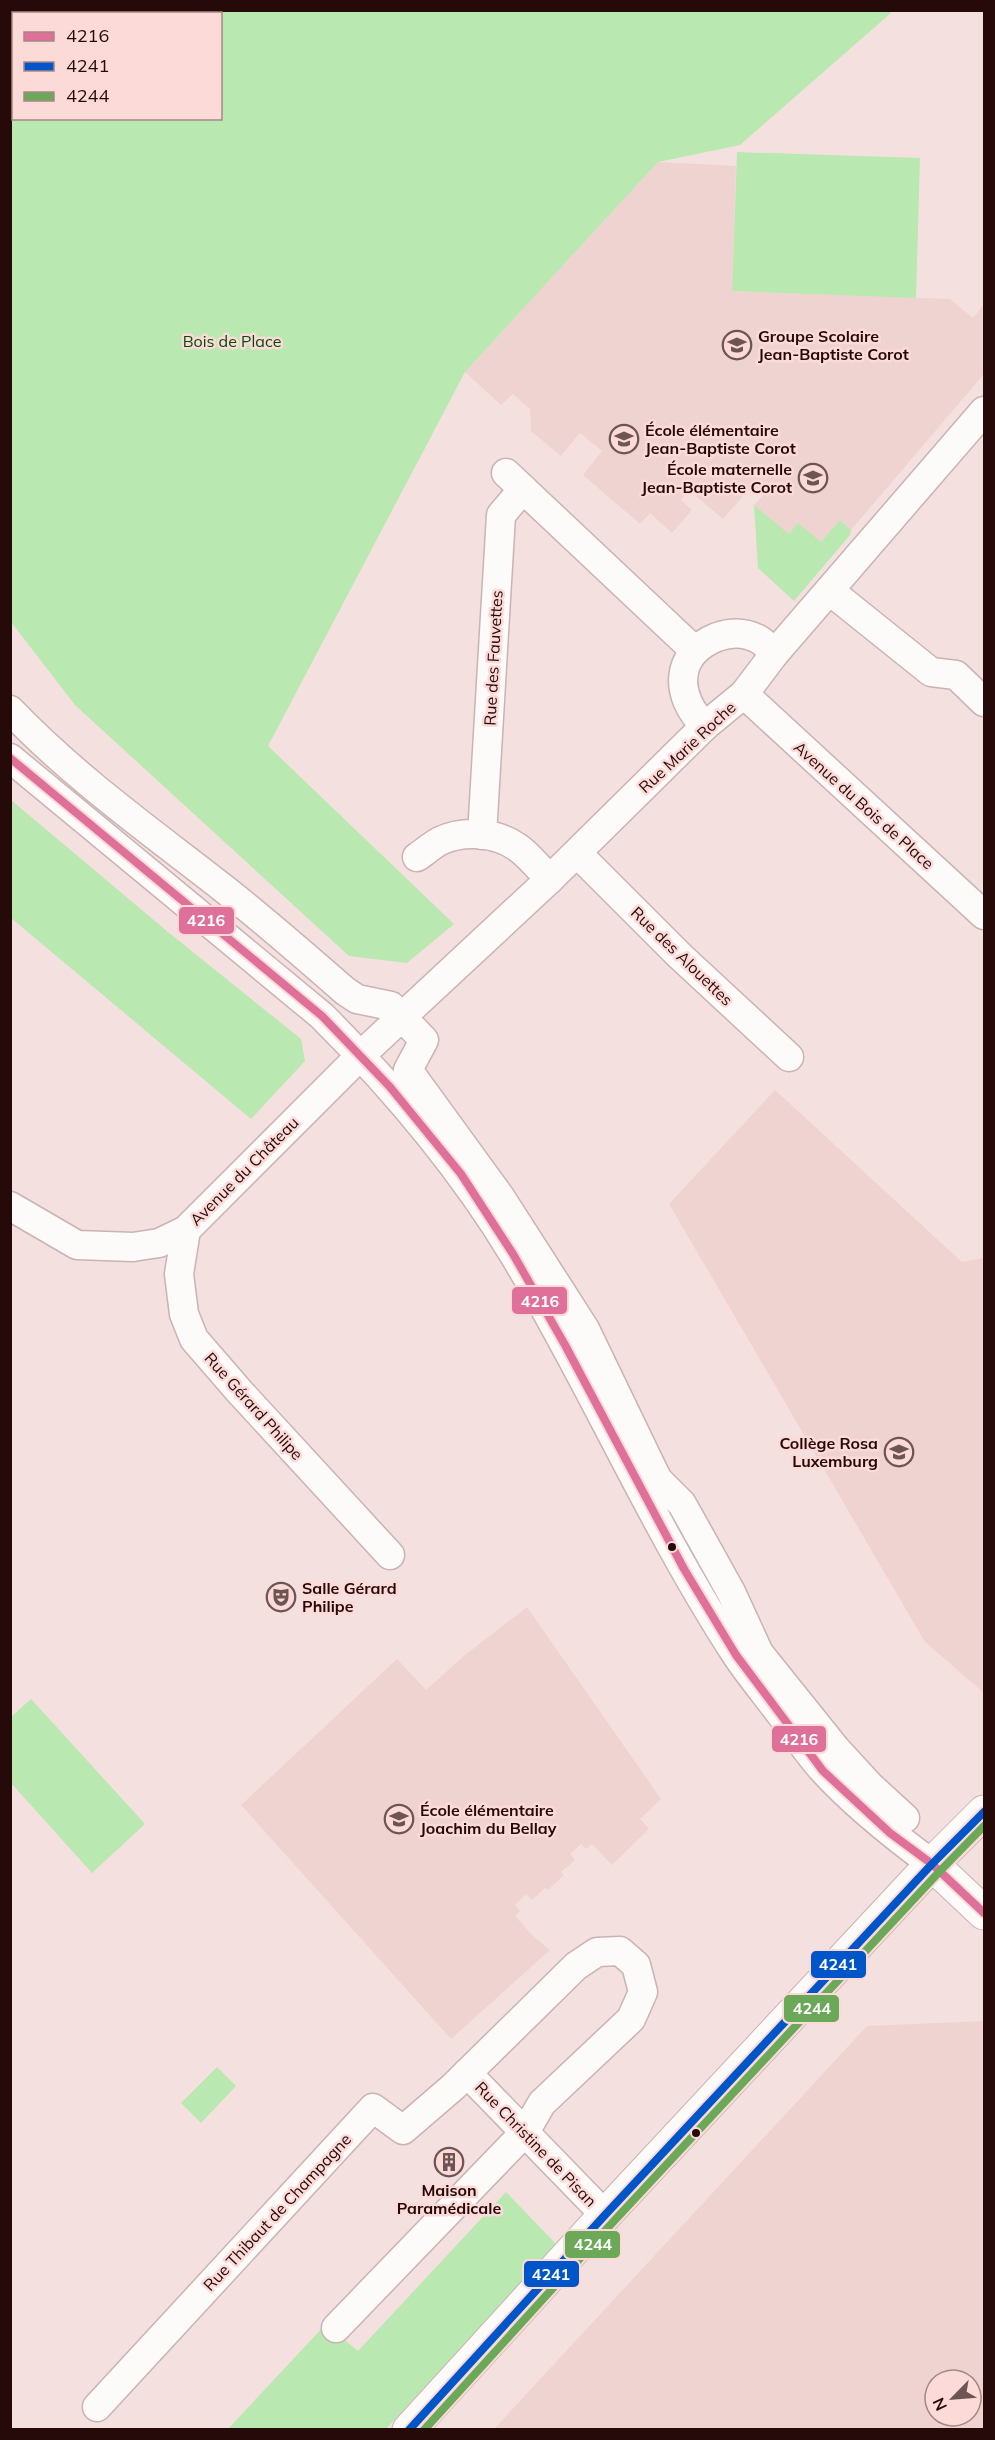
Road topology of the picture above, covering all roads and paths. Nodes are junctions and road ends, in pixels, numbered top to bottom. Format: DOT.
graph roads {
  1 [pos="984,411"];
  2 [pos="830,591"];
  3 [pos="694,650"];
  4 [pos="775,653"];
  5 [pos="744,694"];
  6 [pos="984,702"];
  7 [pos="10,710"];
  8 [pos="705,726"];
  9 [pos="10,758"];
  10 [pos="482,835"];
  11 [pos="577,853"];
  12 [pos="417,857"];
  13 [pos="550,879"];
  14 [pos="984,915"];
  15 [pos="401,1017"];
  16 [pos="361,1055"];
  17 [pos="789,1057"];
  18 [pos="10,1206"];
  19 [pos="186,1230"];
  20 [pos="390,1555"];
  21 [pos="984,1812"];
  22 [pos="905,1818"];
  23 [pos="932,1864"];
  24 [pos="984,1913"];
  25 [pos="467,2073"];
  26 [pos="525,2132"];
  27 [pos="605,2215"];
  28 [pos="336,2328"];
  29 [pos="97,2407"];
  30 [pos="409,2430"];
  1 -- 2 [label="street, Rue Marie Roche"];
  2 -- 4 [label="street, Rue Marie Roche"];
  2 -- 6 [label="street"];
  3 -- 4 [label="street"];
  3 -- 8 [label="street"];
  3 -- 10 [label="street, Rue des Fauvettes"];
  4 -- 5 [label="street, Rue Marie Roche"];
  5 -- 8 [label="street, Rue Marie Roche"];
  5 -- 14 [label="street, Avenue du Bois de Place"];
  7 -- 15 [label="street"];
  8 -- 11 [label="street, Rue Marie Roche"];
  9 -- 16 [label="street"];
  10 -- 12 [label="street"];
  10 -- 13 [label="street"];
  11 -- 13 [label="street, Rue Marie Roche"];
  11 -- 17 [label="street, Rue des Alouettes"];
  13 -- 15 [label="street, Rue Marie Roche"];
  15 -- 16 [label="street, Rue Marie Roche"];
  15 -- 22 [label="street"];
  16 -- 19 [label="street, Avenue du Château"];
  16 -- 23 [label="street"];
  18 -- 19 [label="street, Avenue du Château"];
  19 -- 20 [label="street, Rue Gérard Philipe"];
  21 -- 23 [label="street"];
  23 -- 24 [label="street"];
  23 -- 27 [label="street"];
  25 -- 26 [label="street, Rue Christine de Pisan"];
  25 -- 26 [label="street"];
  25 -- 29 [label="street, Rue Thibaut de Champagne"];
  26 -- 27 [label="street, Rue Christine de Pisan"];
  26 -- 28 [label="street"];
  27 -- 30 [label="street"];
}
